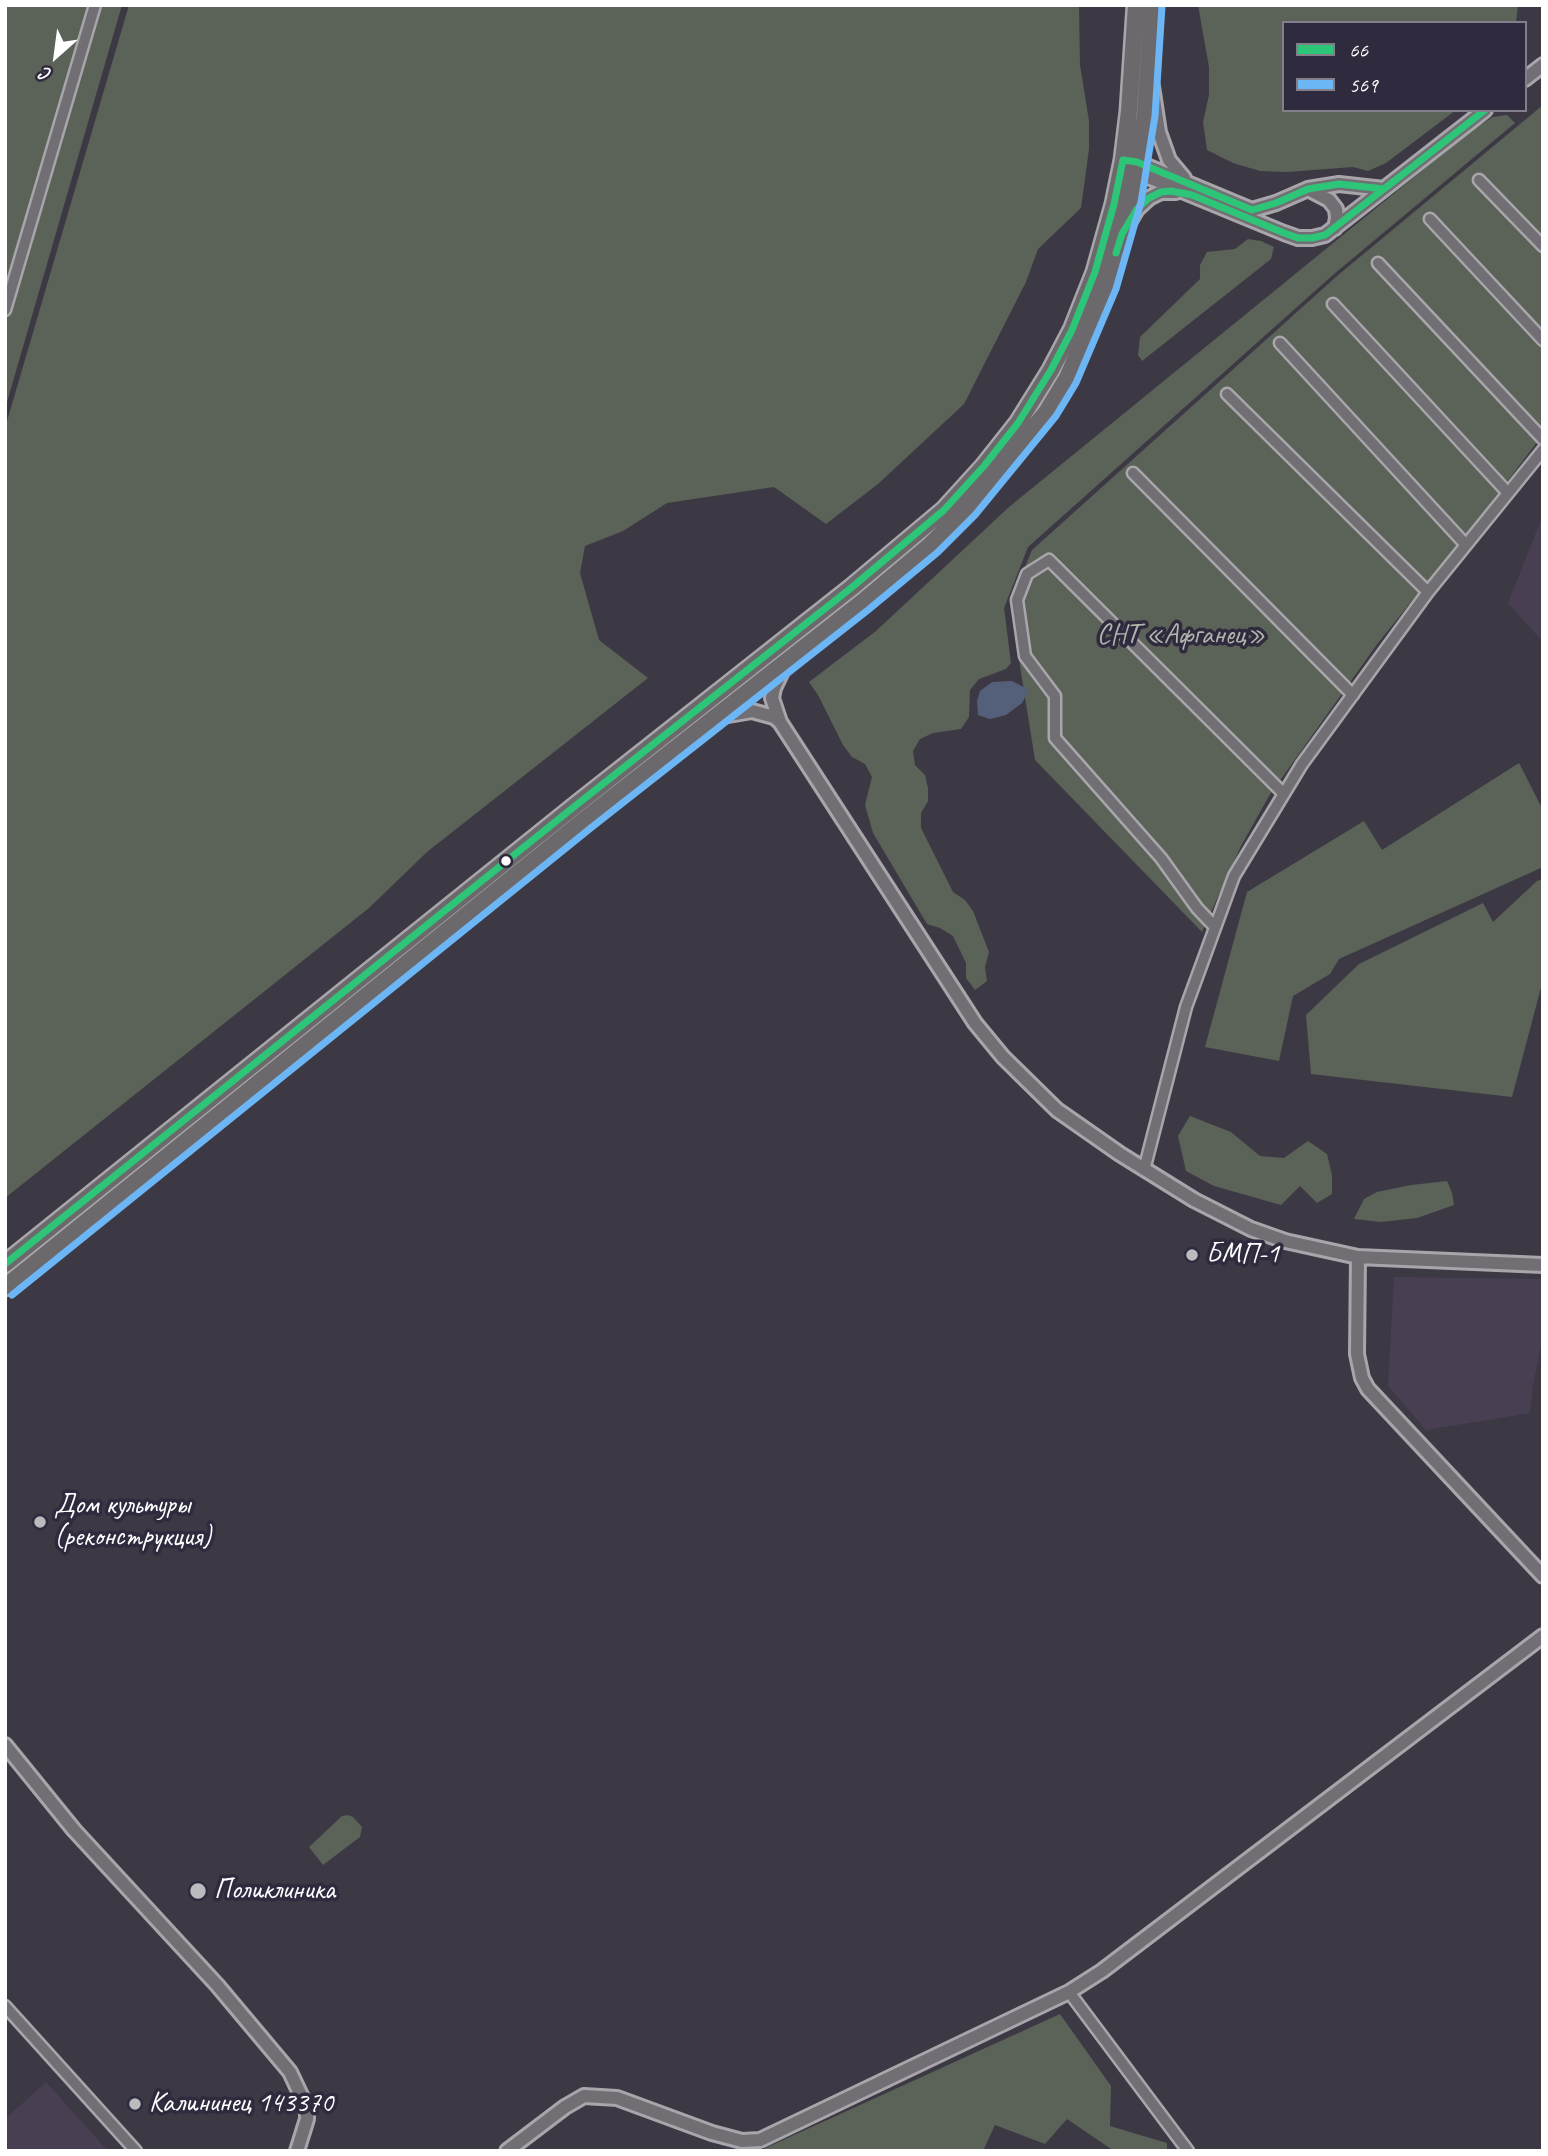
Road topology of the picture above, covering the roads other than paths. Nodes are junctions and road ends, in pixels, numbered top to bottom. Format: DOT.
graph roads {
  1 [pos="95,5"];
  2 [pos="1136,5"];
  3 [pos="1152,5"];
  4 [pos="1148,64"];
  5 [pos="1543,65"];
  6 [pos="1527,77"];
  7 [pos="1482,112"];
  8 [pos="1132,165"];
  9 [pos="1479,180"];
  10 [pos="1308,189"];
  11 [pos="1384,190"];
  12 [pos="1194,191"];
  13 [pos="1430,219"];
  14 [pos="1335,228"];
  15 [pos="1122,233"];
  16 [pos="1543,246"];
  17 [pos="1378,263"];
  18 [pos="1333,303"];
  19 [pos="5,310"];
  20 [pos="1543,340"];
  21 [pos="1280,343"];
  22 [pos="1227,394"];
  23 [pos="1543,439"];
  24 [pos="1543,450"];
  25 [pos="1133,473"];
  26 [pos="1508,492"];
  27 [pos="1466,545"];
  28 [pos="1428,592"];
  29 [pos="787,662"];
  30 [pos="1353,695"];
  31 [pos="715,718"];
  32 [pos="780,722"];
  33 [pos="1284,794"];
  34 [pos="1215,928"];
  35 [pos="1144,1170"];
  36 [pos="1358,1257"];
  37 [pos="5,1264"];
  38 [pos="1543,1265"];
  39 [pos="5,1287"];
  40 [pos="1543,1576"];
  41 [pos="1543,1636"];
  42 [pos="5,1745"];
  43 [pos="1069,1992"];
  44 [pos="5,2006"];
  45 [pos="1187,2150"];
  46 [pos="136,2151"];
  47 [pos="297,2151"];
  48 [pos="507,2151"];
  1 -- 19 [label="street"];
  2 -- 8 [label="highway"];
  3 -- 4 [label="highway"];
  4 -- 8 [label="highway"];
  4 -- 12 [label="street"];
  5 -- 6 [label="street"];
  7 -- 11 [label="street"];
  8 -- 12 [label="street"];
  8 -- 15 [label="highway"];
  8 -- 37 [label="highway"];
  9 -- 16 [label="street"];
  10 -- 11 [label="street"];
  10 -- 12 [label="street"];
  10 -- 14 [label="street"];
  11 -- 14 [label="street"];
  12 -- 14 [label="street"];
  12 -- 15 [label="street"];
  13 -- 20 [label="street"];
  15 -- 29 [label="highway"];
  17 -- 23 [label="street"];
  18 -- 26 [label="street"];
  21 -- 27 [label="street"];
  22 -- 28 [label="street"];
  24 -- 26 [label="street"];
  25 -- 30 [label="street"];
  26 -- 27 [label="street"];
  27 -- 28 [label="street"];
  28 -- 30 [label="street"];
  29 -- 31 [label="highway"];
  29 -- 32 [label="street"];
  30 -- 33 [label="street"];
  31 -- 32 [label="street"];
  31 -- 39 [label="highway"];
  32 -- 35 [label="street"];
  33 -- 34 [label="street"];
  33 -- 34 [label="street"];
  34 -- 35 [label="street"];
  35 -- 36 [label="street"];
  36 -- 38 [label="street"];
  36 -- 40 [label="street"];
  41 -- 43 [label="street"];
  42 -- 47 [label="street"];
  43 -- 45 [label="street"];
  43 -- 48 [label="street"];
  44 -- 46 [label="street"];
}
